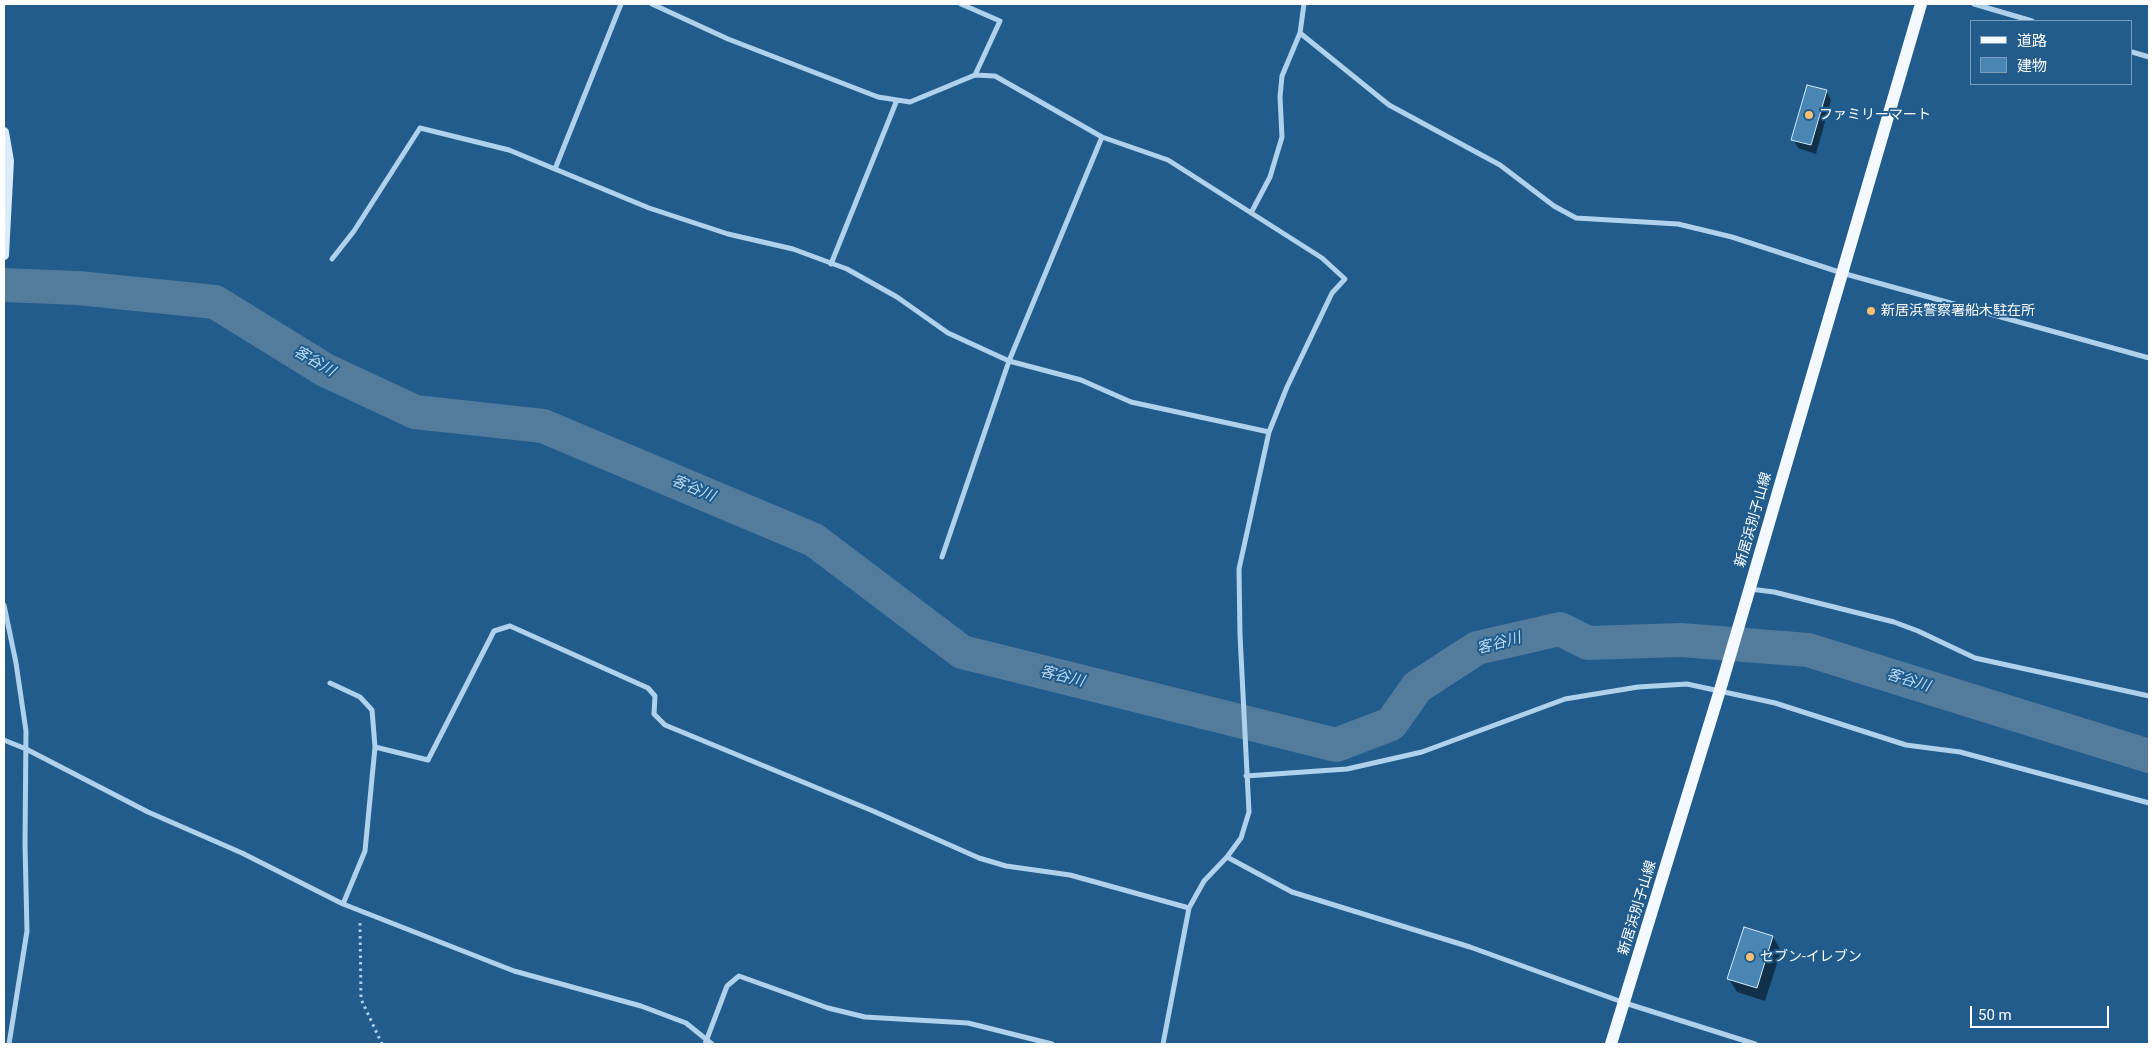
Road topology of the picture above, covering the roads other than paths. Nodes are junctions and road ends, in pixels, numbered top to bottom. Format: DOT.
graph roads {
  1 [pos="621,4"];
  2 [pos="652,4"];
  3 [pos="961,4"];
  4 [pos="1304,4"];
  5 [pos="1921,4"];
  6 [pos="1974,4"];
  7 [pos="2029,20"];
  8 [pos="1300,33"];
  9 [pos="2133,52"];
  10 [pos="2149,57"];
  11 [pos="975,75"];
  12 [pos="897,100"];
  13 [pos="4,132"];
  14 [pos="1102,137"];
  15 [pos="555,169"];
  16 [pos="1251,212"];
  17 [pos="4,255"];
  18 [pos="332,259"];
  19 [pos="832,264"];
  20 [pos="1842,272"];
  21 [pos="2149,358"];
  22 [pos="1009,361"];
  23 [pos="1269,432"];
  24 [pos="942,557"];
  25 [pos="1748,593"];
  26 [pos="4,605"];
  27 [pos="330,682"];
  28 [pos="1720,690"];
  29 [pos="2149,696"];
  30 [pos="4,740"];
  31 [pos="375,747"];
  32 [pos="26,749"];
  33 [pos="1246,776"];
  34 [pos="2149,803"];
  35 [pos="1227,857"];
  36 [pos="343,904"];
  37 [pos="1189,908"];
  38 [pos="1625,1003"];
  39 [pos="706,1042"];
  40 [pos="10,1044"];
  41 [pos="712,1044"];
  42 [pos="1052,1044"];
  43 [pos="1164,1044"];
  44 [pos="1611,1044"];
  45 [pos="1755,1044"];
  1 -- 15 [label="street"];
  2 -- 12 [label="street"];
  3 -- 11 [label="street"];
  4 -- 8 [label="street"];
  5 -- 20 [label="main road, 新居浜別子山線"];
  6 -- 7 [label="street"];
  8 -- 16 [label="street"];
  8 -- 20 [label="street"];
  9 -- 10 [label="street"];
  11 -- 12 [label="street"];
  11 -- 14 [label="street"];
  12 -- 19 [label="street"];
  13 -- 17 [label="street"];
  14 -- 16 [label="street"];
  14 -- 22 [label="street"];
  15 -- 18 [label="street"];
  15 -- 19 [label="street"];
  16 -- 23 [label="street"];
  19 -- 22 [label="street"];
  20 -- 21 [label="street"];
  20 -- 25 [label="main road, 新居浜別子山線"];
  22 -- 23 [label="street"];
  22 -- 24 [label="street"];
  23 -- 33 [label="street"];
  25 -- 28 [label="main road, 新居浜別子山線"];
  25 -- 29 [label="street"];
  26 -- 32 [label="street"];
  27 -- 31 [label="street"];
  28 -- 33 [label="street"];
  28 -- 34 [label="street"];
  28 -- 38 [label="main road, 新居浜別子山線"];
  30 -- 32 [label="street"];
  31 -- 36 [label="street"];
  31 -- 37 [label="street"];
  32 -- 36 [label="street"];
  32 -- 40 [label="street"];
  33 -- 35 [label="street"];
  35 -- 37 [label="street"];
  35 -- 38 [label="street"];
  36 -- 39 [label="street"];
  37 -- 43 [label="street"];
  38 -- 44 [label="main road, 新居浜別子山線"];
  38 -- 45 [label="street"];
  39 -- 41 [label="street"];
  39 -- 42 [label="street"];
}
